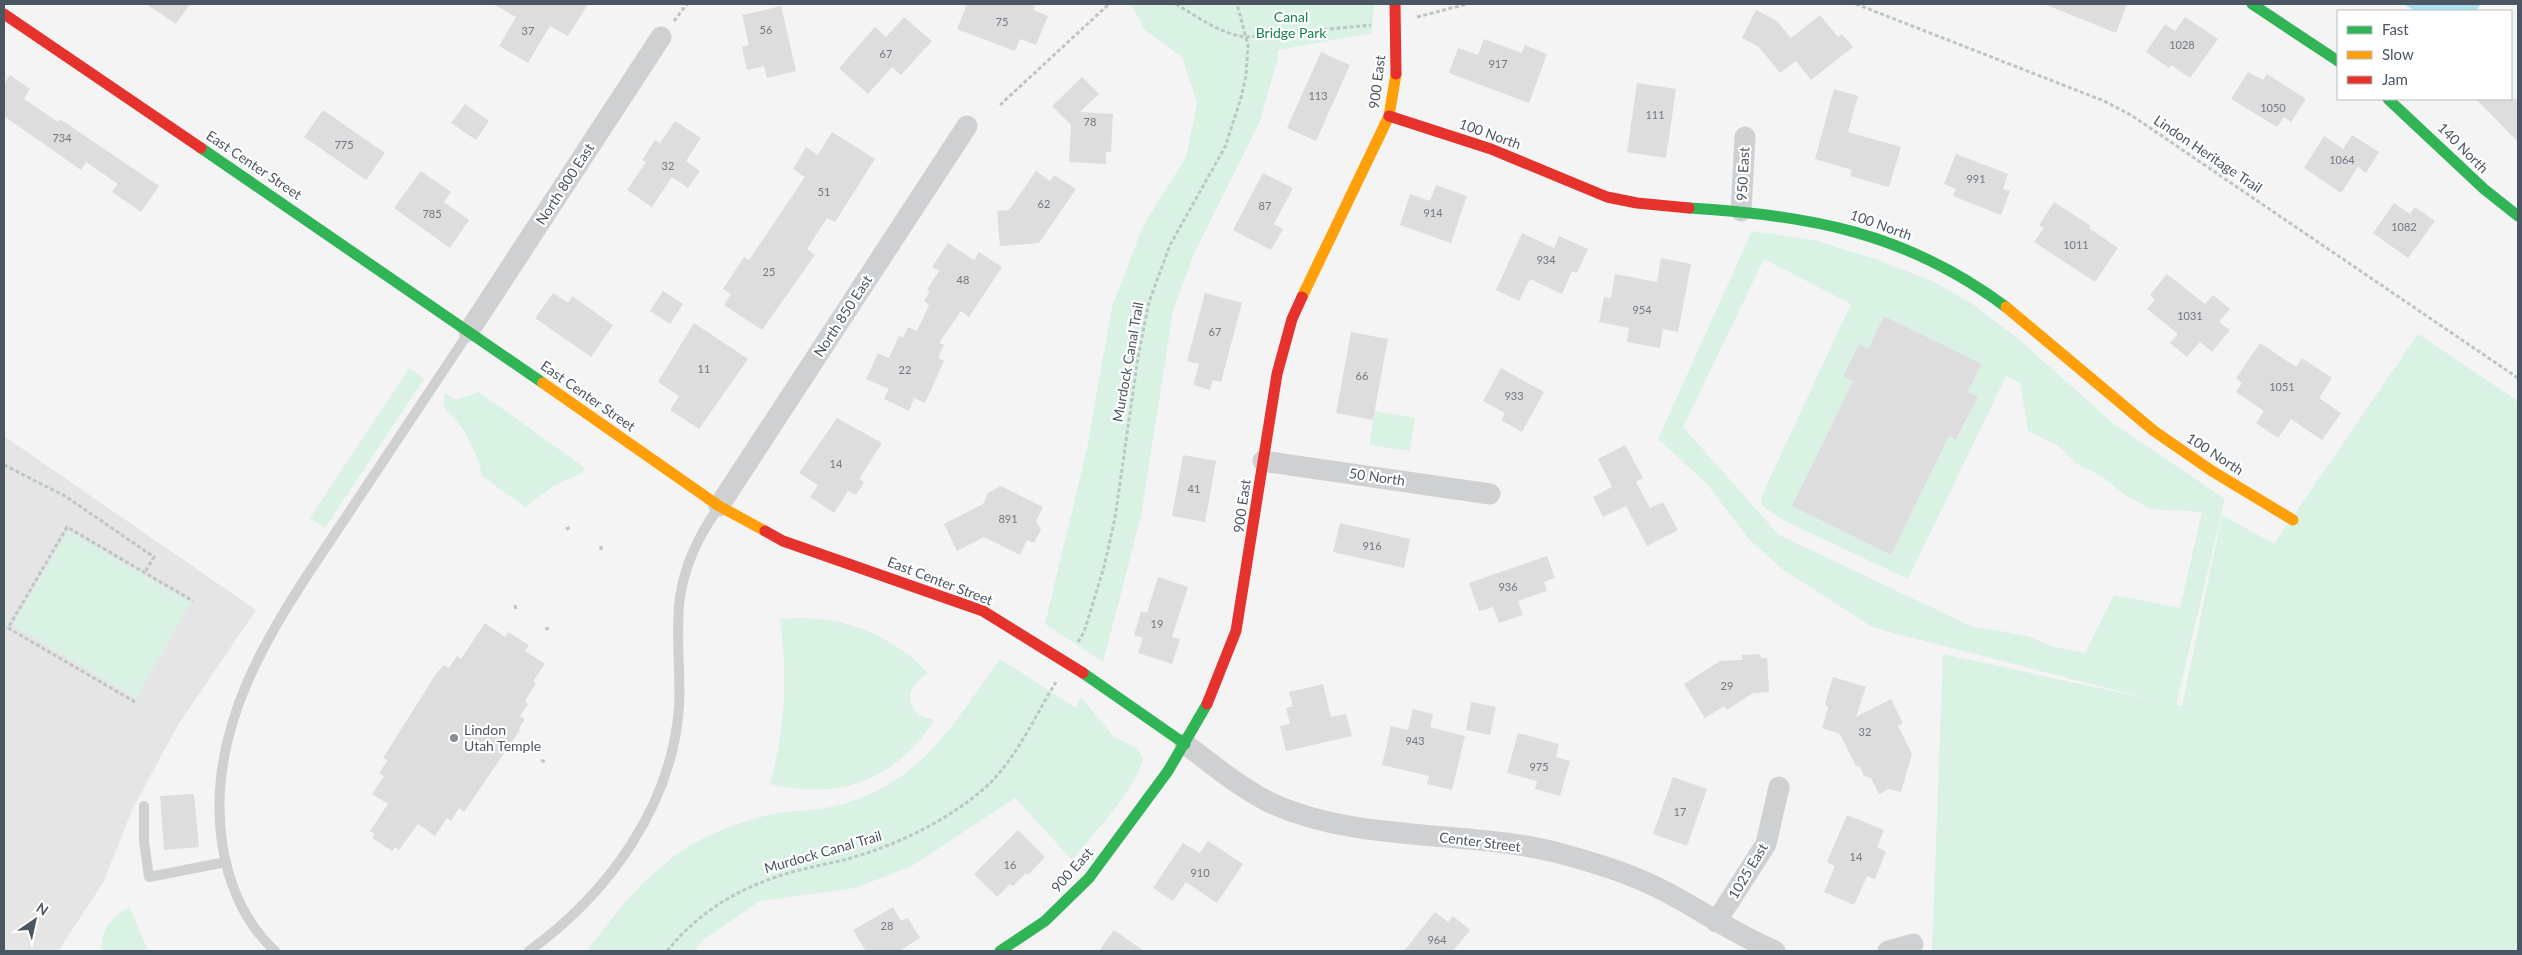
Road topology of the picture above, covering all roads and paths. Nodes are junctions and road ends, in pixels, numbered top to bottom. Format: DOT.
graph roads {
  1 [pos="1109,4"];
  2 [pos="1176,4"];
  3 [pos="1237,4"];
  4 [pos="1396,4"];
  5 [pos="1467,4"];
  6 [pos="1856,4"];
  7 [pos="2252,4"];
  8 [pos="4,14"];
  9 [pos="1396,21"];
  10 [pos="661,37"];
  11 [pos="1246,37"];
  12 [pos="2337,60"];
  13 [pos="2389,100"];
  14 [pos="1000,105"];
  15 [pos="1389,116"];
  16 [pos="967,126"];
  17 [pos="1745,137"];
  18 [pos="1741,211"];
  19 [pos="2518,216"];
  20 [pos="469,331"];
  21 [pos="2518,378"];
  22 [pos="1264,460"];
  23 [pos="4,465"];
  24 [pos="1490,494"];
  25 [pos="719,506"];
  26 [pos="2293,520"];
  27 [pos="571,527"];
  28 [pos="566,529"];
  29 [pos="601,546"];
  30 [pos="601,551"];
  31 [pos="145,572"];
  32 [pos="193,601"];
  33 [pos="515,605"];
  34 [pos="516,610"];
  35 [pos="550,628"];
  36 [pos="545,629"];
  37 [pos="1076,646"];
  38 [pos="1057,681"];
  39 [pos="135,702"];
  40 [pos="1185,744"];
  41 [pos="1779,787"];
  42 [pos="144,806"];
  43 [pos="226,862"];
  44 [pos="1716,922"];
  45 [pos="1913,944"];
  46 [pos="275,951"];
  47 [pos="529,951"];
  48 [pos="667,951"];
  49 [pos="1000,951"];
  50 [pos="1775,951"];
  51 [pos="1888,951"];
  1 -- 14 [label="path"];
  2 -- 11 [label="path"];
  3 -- 11 [label="path, Murdock Canal Trail"];
  4 -- 9 [label="street, 900 East"];
  5 -- 9 [label="path"];
  6 -- 21 [label="path, Lindon Heritage Trail"];
  7 -- 12 [label="street"];
  8 -- 20 [label="street, East Center Street"];
  9 -- 11 [label="path"];
  9 -- 15 [label="street, 900 East"];
  10 -- 20 [label="street, North 800 East"];
  11 -- 37 [label="path, Murdock Canal Trail"];
  13 -- 19 [label="street, 140 North"];
  15 -- 18 [label="street, 100 North"];
  15 -- 22 [label="street, 900 East"];
  16 -- 25 [label="street, North 850 East"];
  17 -- 18 [label="street, 950 East"];
  18 -- 26 [label="street, 100 North"];
  20 -- 25 [label="street, East Center Street"];
  20 -- 43 [label="lane"];
  22 -- 24 [label="street, 50 North"];
  22 -- 40 [label="street, 900 East"];
  23 -- 31 [label="path"];
  25 -- 40 [label="street, East Center Street"];
  25 -- 47 [label="lane"];
  27 -- 28 [label="path"];
  29 -- 30 [label="path"];
  31 -- 32 [label="path"];
  31 -- 39 [label="path"];
  33 -- 34 [label="path"];
  35 -- 36 [label="path"];
  38 -- 48 [label="path, Murdock Canal Trail"];
  40 -- 44 [label="street, Center Street"];
  40 -- 49 [label="street, 900 East"];
  41 -- 44 [label="street, 1025 East"];
  42 -- 43 [label="lane"];
  43 -- 46 [label="lane"];
  44 -- 50 [label="street, Center Street"];
  45 -- 51 [label="street"];
}
